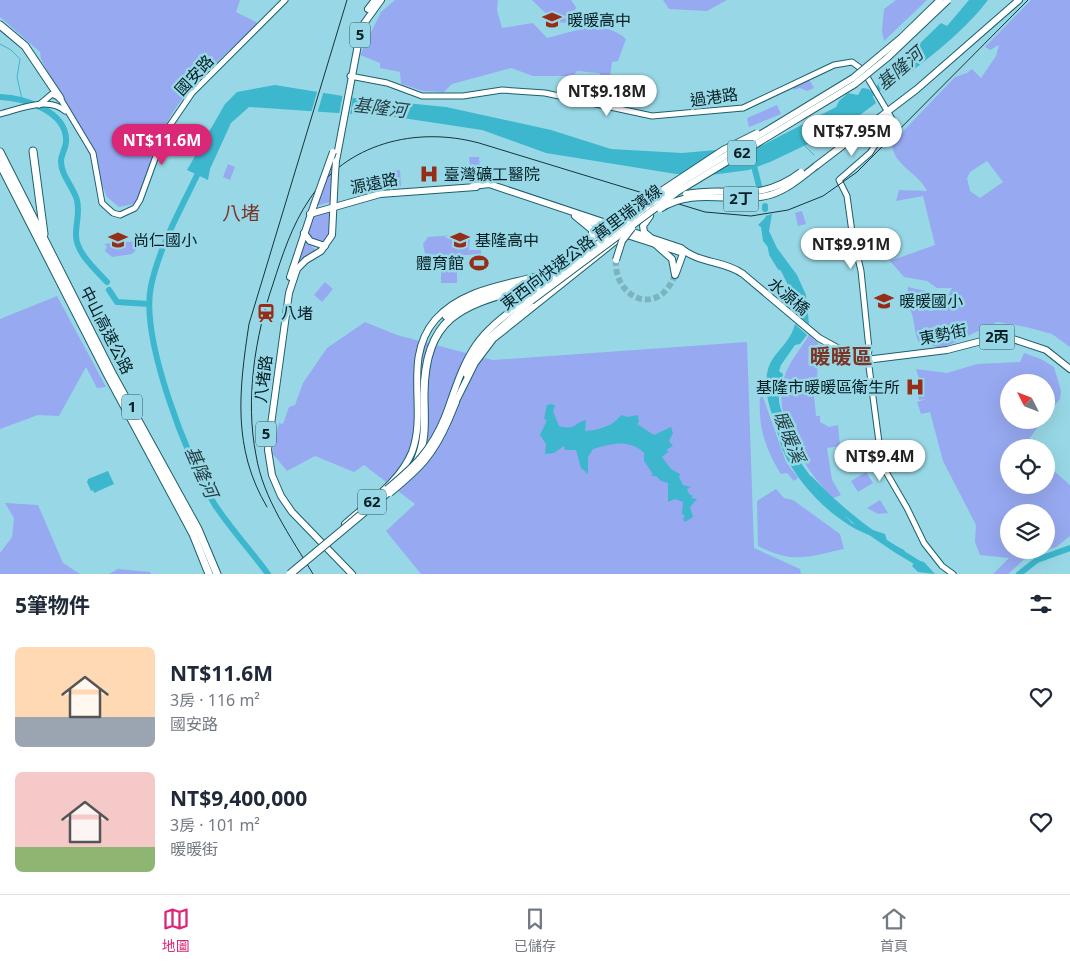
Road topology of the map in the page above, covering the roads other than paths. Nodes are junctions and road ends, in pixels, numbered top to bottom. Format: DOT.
graph roads {
  1 [pos="285,0"];
  2 [pos="375,0"];
  3 [pos="381,0"];
  4 [pos="940,0"];
  5 [pos="948,0"];
  6 [pos="1014,0"];
  7 [pos="1019,0"];
  8 [pos="370,4"];
  9 [pos="0,25"];
  10 [pos="351,79"];
  11 [pos="57,96"];
  12 [pos="39,104"];
  13 [pos="46,104"];
  14 [pos="886,108"];
  15 [pos="68,113"];
  16 [pos="0,114"];
  17 [pos="870,122"];
  18 [pos="772,128"];
  19 [pos="341,131"];
  20 [pos="876,144"];
  21 [pos="33,151"];
  22 [pos="0,152"];
  23 [pos="0,164"];
  24 [pos="0,171"];
  25 [pos="473,186"];
  26 [pos="334,206"];
  27 [pos="660,206"];
  28 [pos="26,214"];
  29 [pos="310,214"];
  30 [pos="575,216"];
  31 [pos="650,216"];
  32 [pos="614,228"];
  33 [pos="626,232"];
  34 [pos="304,233"];
  35 [pos="651,238"];
  36 [pos="46,241"];
  37 [pos="655,244"];
  38 [pos="325,246"];
  39 [pos="684,251"];
  40 [pos="582,252"];
  41 [pos="616,260"];
  42 [pos="560,269"];
  43 [pos="529,300"];
  44 [pos="282,316"];
  45 [pos="818,338"];
  46 [pos="868,359"];
  47 [pos="1070,369"];
  48 [pos="454,405"];
  49 [pos="447,418"];
  50 [pos="394,490"];
  51 [pos="343,527"];
  52 [pos="209,574"];
  53 [pos="217,574"];
  54 [pos="285,574"];
  55 [pos="293,574"];
  56 [pos="347,574"];
  57 [pos="352,574"];
  58 [pos="953,574"];
  1 -- 15 [label="street, 國安路"];
  2 -- 8 [label="main road, 5"];
  3 -- 10 [label="main road, 5"];
  4 -- 18 [label="main road, 東西向快速公路 萬里瑞濱線 / 62, bridge"];
  5 -- 27 [label="main road, 東西向快速公路 萬里瑞濱線 / 62, bridge"];
  6 -- 14 [label="main road, 2丁"];
  7 -- 14 [label="main road, 2丁"];
  8 -- 10 [label="main road, 5"];
  9 -- 11 [label="highway"];
  10 -- 14 [label="street, 過港路"];
  10 -- 19 [label="main road, 5"];
  11 -- 12 [label="street"];
  11 -- 13 [label="street"];
  11 -- 15 [label="street, 國安路"];
  12 -- 13 [label="street"];
  12 -- 16 [label="street"];
  13 -- 15 [label="street"];
  14 -- 17 [label="main road, 2丁"];
  14 -- 20 [label="street"];
  17 -- 20 [label="street"];
  17 -- 27 [label="main road, 2丁, bridge"];
  18 -- 32 [label="main road, bridge"];
  18 -- 43 [label="main road, 東西向快速公路 萬里瑞濱線 / 62, bridge"];
  19 -- 26 [label="main road, 5, bridge"];
  19 -- 29 [label="main road, 八堵路 / 5, bridge"];
  20 -- 46 [label="street"];
  21 -- 36 [label="highway"];
  22 -- 36 [label="highway, 中山高速公路 / 1"];
  23 -- 28 [label="highway, 中山高速公路 / 1"];
  24 -- 28 [label="highway"];
  25 -- 26 [label="main road, 源遠路"];
  25 -- 30 [label="main road"];
  25 -- 32 [label="main road"];
  26 -- 29 [label="main road, 源遠路"];
  26 -- 38 [label="main road, 5"];
  27 -- 31 [label="main road, 2丁"];
  27 -- 32 [label="main road, 2丁"];
  27 -- 41 [label="main road, bridge"];
  27 -- 43 [label="main road, 東西向快速公路 萬里瑞濱線 / 62, bridge"];
  28 -- 52 [label="highway, 中山高速公路 / 1"];
  29 -- 34 [label="main road, 八堵路 / 5"];
  30 -- 32 [label="main road"];
  30 -- 40 [label="main road"];
  31 -- 33 [label="main road, 2丁"];
  31 -- 35 [label="main road"];
  32 -- 33 [label="main road"];
  32 -- 40 [label="main road"];
  33 -- 35 [label="main road, 2丙"];
  33 -- 37 [label="main road, 2丙"];
  33 -- 48 [label="main road"];
  33 -- 50 [label="highway"];
  34 -- 38 [label="main road"];
  34 -- 44 [label="main road, 八堵路 / 5"];
  35 -- 39 [label="main road, 2丙"];
  36 -- 53 [label="highway, 中山高速公路 / 1"];
  37 -- 39 [label="main road, 2丙"];
  37 -- 39 [label="main road"];
  38 -- 44 [label="main road, 八堵路 / 5"];
  39 -- 45 [label="main road, 水源橋 / 2丙"];
  40 -- 42 [label="main road"];
  42 -- 50 [label="highway"];
  42 -- 51 [label="main road, bridge"];
  43 -- 48 [label="main road, 東西向快速公路 萬里瑞濱線 / 62"];
  43 -- 49 [label="main road, 東西向快速公路 萬里瑞濱線 / 62"];
  44 -- 56 [label="main road, 八堵路 / 5"];
  44 -- 57 [label="main road, 八堵路 / 5"];
  45 -- 46 [label="main road, 東勢街 / 2丙"];
  46 -- 47 [label="main road, 東勢街 / 2丙"];
  46 -- 58 [label="street"];
  48 -- 49 [label="main road, 東西向快速公路 萬里瑞濱線 / 62"];
  49 -- 51 [label="main road, 東西向快速公路 萬里瑞濱線 / 62, bridge"];
  49 -- 55 [label="main road, 東西向快速公路 萬里瑞濱線 / 62, bridge"];
  50 -- 55 [label="highway"];
  51 -- 54 [label="main road, 東西向快速公路 萬里瑞濱線 / 62, bridge"];
}
